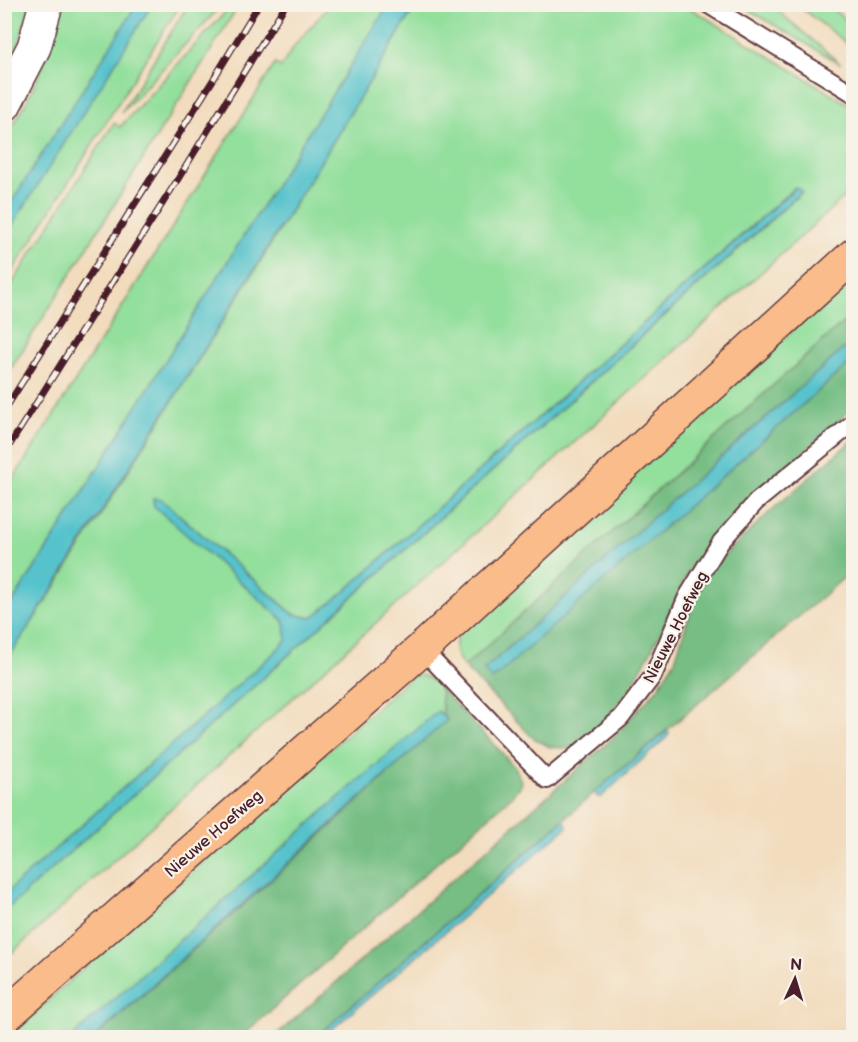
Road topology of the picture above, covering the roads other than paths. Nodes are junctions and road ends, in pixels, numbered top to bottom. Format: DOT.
graph roads {
  1 [pos="46,4"];
  2 [pos="706,4"];
  3 [pos="854,94"];
  4 [pos="4,105"];
  5 [pos="854,255"];
  6 [pos="854,422"];
  7 [pos="422,649"];
  8 [pos="4,1017"];
  1 -- 4 [label="street"];
  2 -- 3 [label="lane"];
  5 -- 7 [label="main road, Nieuwe Hoefweg"];
  6 -- 7 [label="lane, Nieuwe Hoefweg"];
  7 -- 8 [label="main road, Nieuwe Hoefweg"];
}
